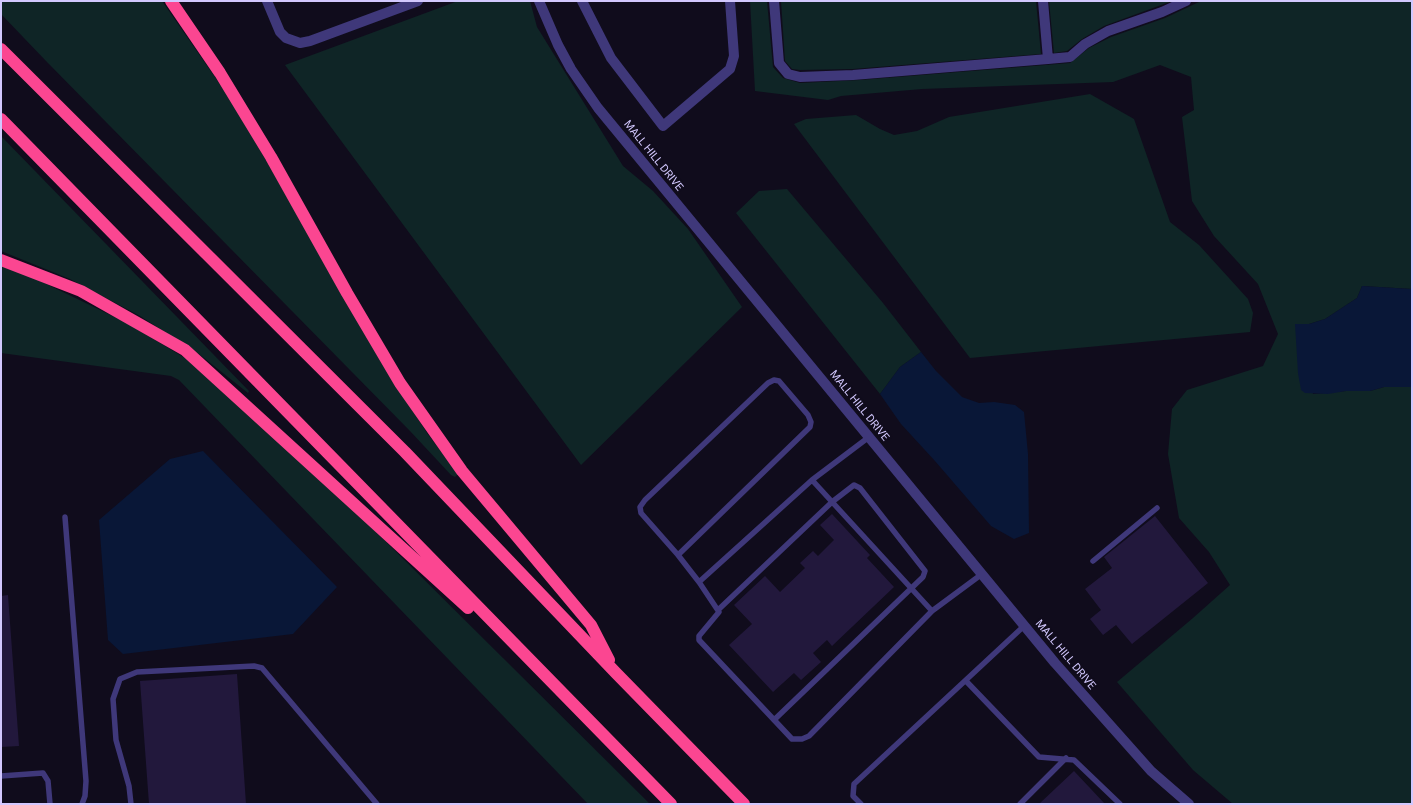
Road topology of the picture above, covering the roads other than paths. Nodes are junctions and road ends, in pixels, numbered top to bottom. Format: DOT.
graph roads {
  1 [pos="171,1"];
  2 [pos="267,1"];
  3 [pos="418,1"];
  4 [pos="539,1"];
  5 [pos="582,1"];
  6 [pos="730,1"];
  7 [pos="774,1"];
  8 [pos="1043,1"];
  9 [pos="1186,1"];
  10 [pos="1,49"];
  11 [pos="1048,59"];
  12 [pos="1,120"];
  13 [pos="1,260"];
  14 [pos="869,437"];
  15 [pos="812,480"];
  16 [pos="832,502"];
  17 [pos="1158,508"];
  18 [pos="65,517"];
  19 [pos="678,555"];
  20 [pos="1093,561"];
  21 [pos="982,574"];
  22 [pos="699,582"];
  23 [pos="911,588"];
  24 [pos="718,610"];
  25 [pos="932,611"];
  26 [pos="1024,626"];
  27 [pos="616,674"];
  28 [pos="966,681"];
  29 [pos="564,696"];
  30 [pos="774,720"];
  31 [pos="1066,758"];
  32 [pos="1,776"];
  33 [pos="50,804"];
  34 [pos="82,804"];
  35 [pos="130,804"];
  36 [pos="377,804"];
  37 [pos="671,804"];
  38 [pos="744,804"];
  39 [pos="861,804"];
  40 [pos="1020,804"];
  41 [pos="1120,804"];
  42 [pos="1189,804"];
  1 -- 27 [label="highway"];
  2 -- 3 [label="street"];
  4 -- 14 [label="street, MALL HILL DRIVE"];
  5 -- 6 [label="street"];
  7 -- 11 [label="street"];
  8 -- 11 [label="street"];
  9 -- 11 [label="street"];
  10 -- 27 [label="highway"];
  12 -- 29 [label="highway"];
  13 -- 29 [label="highway"];
  14 -- 15 [label="lane"];
  14 -- 21 [label="street, MALL HILL DRIVE"];
  15 -- 16 [label="lane"];
  15 -- 22 [label="lane"];
  16 -- 23 [label="lane"];
  16 -- 23 [label="lane"];
  16 -- 24 [label="lane"];
  17 -- 20 [label="lane"];
  18 -- 34 [label="lane"];
  19 -- 19 [label="lane"];
  19 -- 22 [label="lane"];
  21 -- 25 [label="lane"];
  21 -- 26 [label="street, MALL HILL DRIVE"];
  22 -- 24 [label="lane"];
  23 -- 25 [label="lane"];
  23 -- 30 [label="lane"];
  24 -- 30 [label="lane"];
  25 -- 30 [label="lane"];
  26 -- 28 [label="lane"];
  26 -- 42 [label="street, MALL HILL DRIVE"];
  27 -- 38 [label="highway"];
  28 -- 31 [label="lane"];
  28 -- 39 [label="lane"];
  29 -- 37 [label="highway"];
  31 -- 40 [label="lane"];
  31 -- 41 [label="lane"];
  32 -- 33 [label="lane"];
  35 -- 36 [label="lane"];
}
